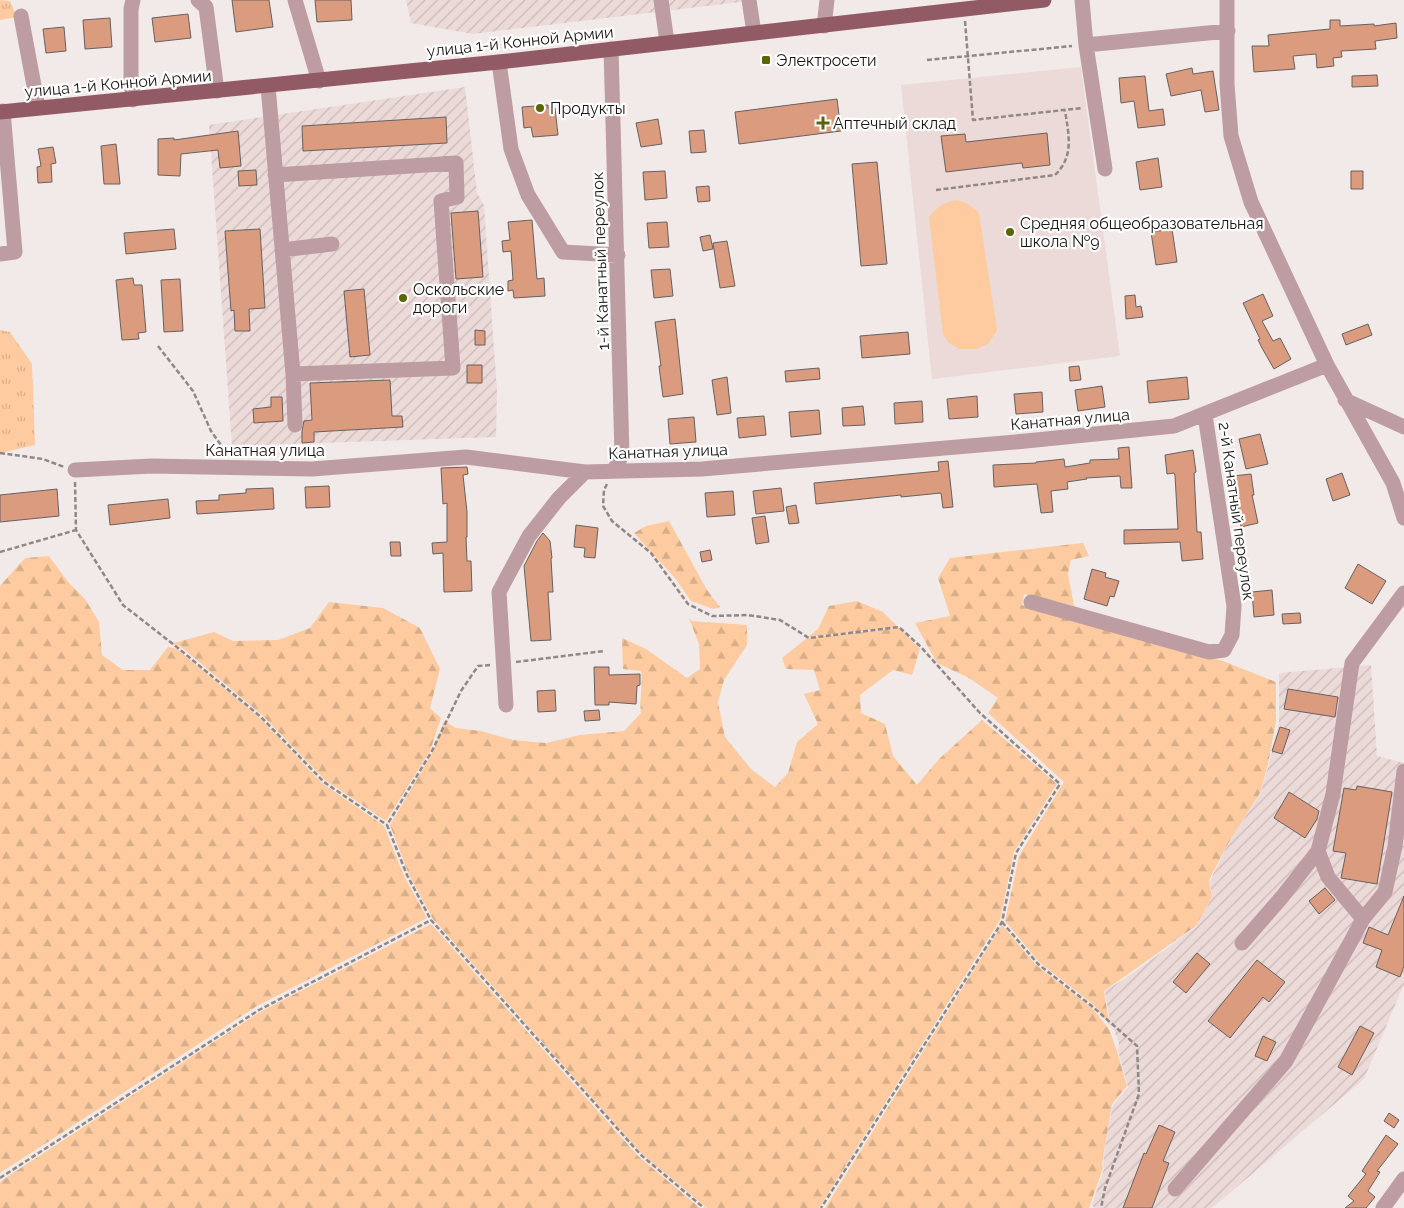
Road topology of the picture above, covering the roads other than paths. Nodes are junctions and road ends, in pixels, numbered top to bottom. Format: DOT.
graph roads {
  1 [pos="133,0"];
  2 [pos="198,0"];
  3 [pos="296,0"];
  4 [pos="661,0"];
  5 [pos="749,0"];
  6 [pos="828,0"];
  7 [pos="1044,0"];
  8 [pos="1082,0"];
  9 [pos="1227,0"];
  10 [pos="954,7"];
  11 [pos="21,16"];
  12 [pos="824,26"];
  13 [pos="1228,31"];
  14 [pos="754,33"];
  15 [pos="667,42"];
  16 [pos="1086,45"];
  17 [pos="611,49"];
  18 [pos="498,62"];
  19 [pos="319,81"];
  20 [pos="268,86"];
  21 [pos="217,91"];
  22 [pos="133,100"];
  23 [pos="38,107"];
  24 [pos="2,112"];
  25 [pos="1105,169"];
  26 [pos="275,174"];
  27 [pos="332,244"];
  28 [pos="282,250"];
  29 [pos="0,254"];
  30 [pos="618,255"];
  31 [pos="1327,365"];
  32 [pos="293,374"];
  33 [pos="1346,400"];
  34 [pos="1205,415"];
  35 [pos="295,425"];
  36 [pos="1404,427"];
  37 [pos="74,470"];
  38 [pos="614,470"];
  39 [pos="585,472"];
  40 [pos="1404,518"];
  41 [pos="1404,593"];
  42 [pos="1031,602"];
  43 [pos="506,705"];
  44 [pos="1404,771"];
  45 [pos="1318,851"];
  46 [pos="1363,918"];
  47 [pos="1242,943"];
  48 [pos="1404,1178"];
  49 [pos="1175,1189"];
  50 [pos="1383,1208"];
  1 -- 22 [label="street"];
  2 -- 21 [label="street"];
  3 -- 19 [label="street"];
  4 -- 15 [label="street"];
  5 -- 14 [label="street"];
  6 -- 12 [label="street"];
  7 -- 10 [label="main road, улица 1-й Конной Армии"];
  8 -- 16 [label="street"];
  9 -- 13 [label="street"];
  10 -- 12 [label="main road, улица 1-й Конной Армии"];
  11 -- 23 [label="street"];
  12 -- 14 [label="main road, улица 1-й Конной Армии"];
  13 -- 16 [label="street"];
  13 -- 31 [label="street"];
  14 -- 15 [label="main road, улица 1-й Конной Армии"];
  15 -- 17 [label="main road, улица 1-й Конной Армии"];
  16 -- 25 [label="street"];
  17 -- 18 [label="main road, улица 1-й Конной Армии"];
  17 -- 30 [label="street, 1-й Канатный переулок"];
  18 -- 19 [label="main road, улица 1-й Конной Армии"];
  18 -- 30 [label="street"];
  19 -- 20 [label="main road, улица 1-й Конной Армии"];
  20 -- 21 [label="main road, улица 1-й Конной Армии"];
  20 -- 26 [label="street"];
  21 -- 22 [label="main road, улица 1-й Конной Армии"];
  22 -- 23 [label="main road, улица 1-й Конной Армии"];
  23 -- 24 [label="main road, улица 1-й Конной Армии"];
  24 -- 29 [label="street"];
  26 -- 28 [label="street"];
  26 -- 32 [label="street"];
  27 -- 28 [label="street"];
  28 -- 32 [label="street"];
  30 -- 38 [label="street, 1-й Канатный переулок"];
  31 -- 33 [label="street"];
  31 -- 34 [label="street, Канатная улица"];
  32 -- 35 [label="street"];
  33 -- 36 [label="street"];
  33 -- 40 [label="street"];
  34 -- 38 [label="street, Канатная улица"];
  34 -- 42 [label="street, 2-й Канатный переулок"];
  37 -- 39 [label="street, Канатная улица"];
  38 -- 39 [label="street, Канатная улица"];
  39 -- 43 [label="street"];
  41 -- 45 [label="street"];
  44 -- 46 [label="street"];
  45 -- 46 [label="street"];
  45 -- 47 [label="street"];
  46 -- 49 [label="street"];
  48 -- 50 [label="street"];
}
